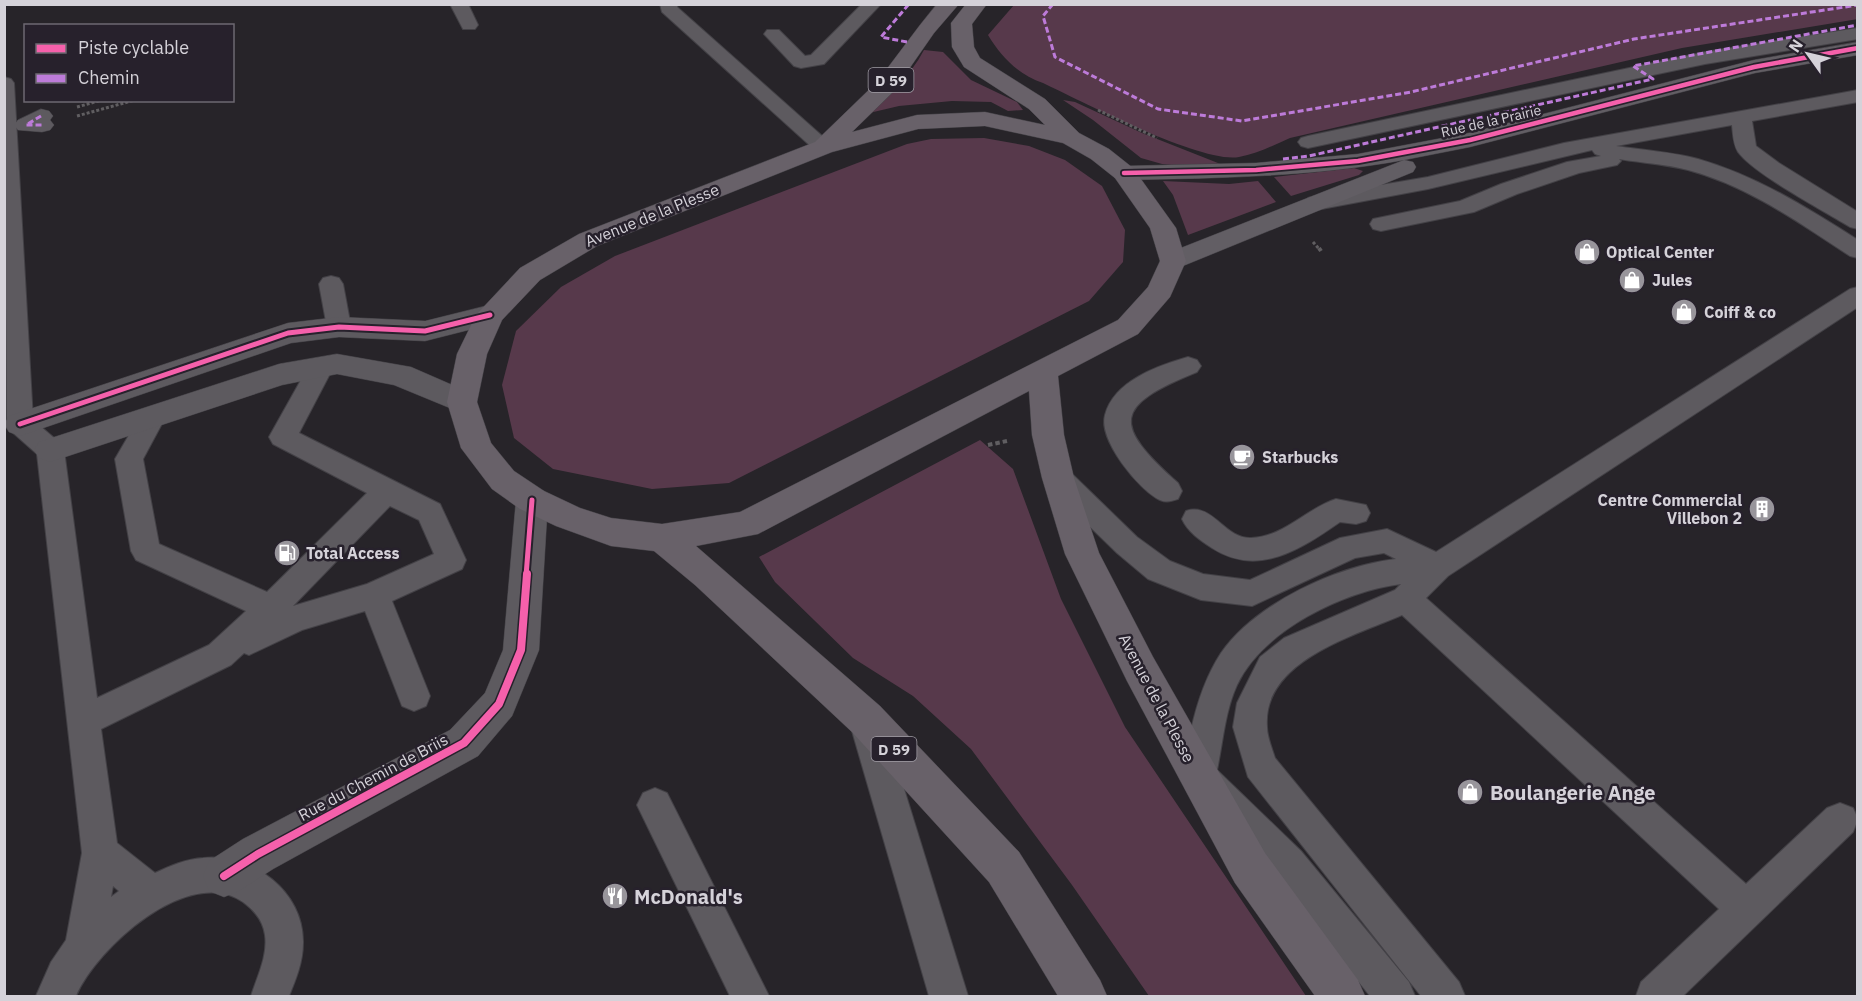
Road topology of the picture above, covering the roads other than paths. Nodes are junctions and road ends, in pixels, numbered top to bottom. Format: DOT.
graph roads {
  1 [pos="459,4"];
  2 [pos="669,4"];
  3 [pos="872,4"];
  4 [pos="949,4"];
  5 [pos="977,4"];
  6 [pos="469,25"];
  7 [pos="1857,33"];
  8 [pos="773,34"];
  9 [pos="1857,48"];
  10 [pos="4,83"];
  11 [pos="1857,96"];
  12 [pos="1742,117"];
  13 [pos="1071,138"];
  14 [pos="1470,140"];
  15 [pos="1308,142"];
  16 [pos="823,147"];
  17 [pos="1564,149"];
  18 [pos="1644,157"];
  19 [pos="1124,173"];
  20 [pos="1316,203"];
  21 [pos="1857,222"];
  22 [pos="1381,224"];
  23 [pos="1857,251"];
  24 [pos="1173,261"];
  25 [pos="331,284"];
  26 [pos="1857,295"];
  27 [pos="490,315"];
  28 [pos="339,327"];
  29 [pos="1188,366"];
  30 [pos="320,368"];
  31 [pos="1043,370"];
  32 [pos="462,402"];
  33 [pos="152,418"];
  34 [pos="20,424"];
  35 [pos="50,450"];
  36 [pos="1058,478"];
  37 [pos="387,491"];
  38 [pos="1168,491"];
  39 [pos="532,500"];
  40 [pos="1356,513"];
  41 [pos="1196,519"];
  42 [pos="662,538"];
  43 [pos="1437,567"];
  44 [pos="374,595"];
  45 [pos="1406,599"];
  46 [pos="271,608"];
  47 [pos="220,655"];
  48 [pos="414,696"];
  49 [pos="866,719"];
  50 [pos="85,720"];
  51 [pos="1198,776"];
  52 [pos="655,805"];
  53 [pos="1840,820"];
  54 [pos="100,853"];
  55 [pos="224,876"];
  56 [pos="151,893"];
  57 [pos="1747,909"];
  58 [pos="83,949"];
  59 [pos="56,996"];
  60 [pos="270,996"];
  61 [pos="750,996"];
  62 [pos="949,996"];
  63 [pos="1084,996"];
  64 [pos="1342,996"];
  65 [pos="1395,996"];
  66 [pos="1445,996"];
  67 [pos="1655,996"];
  1 -- 6 [label="lane"];
  2 -- 16 [label="lane"];
  3 -- 8 [label="lane"];
  4 -- 16 [label="main road, Avenue de la Plesse / D 59"];
  5 -- 13 [label="main road, Avenue de la Plesse"];
  7 -- 15 [label="lane"];
  9 -- 14 [label="street, Rue de la Prairie"];
  10 -- 34 [label="lane"];
  11 -- 12 [label="lane"];
  12 -- 17 [label="lane"];
  12 -- 21 [label="lane"];
  13 -- 16 [label="main road, Avenue de la Plesse"];
  13 -- 19 [label="main road, Avenue de la Plesse"];
  14 -- 19 [label="street, Rue de la Prairie"];
  14 -- 20 [label="street, Rue de la Prairie"];
  16 -- 27 [label="main road, Avenue de la Plesse"];
  17 -- 18 [label="lane"];
  17 -- 20 [label="lane"];
  18 -- 22 [label="lane"];
  18 -- 23 [label="lane"];
  19 -- 24 [label="main road, Avenue de la Plesse"];
  20 -- 24 [label="street, Rue de la Prairie"];
  24 -- 31 [label="main road, Avenue de la Plesse"];
  25 -- 28 [label="lane"];
  26 -- 43 [label="lane"];
  27 -- 28 [label="street"];
  27 -- 32 [label="main road, Avenue de la Plesse"];
  28 -- 34 [label="street"];
  29 -- 38 [label="lane"];
  30 -- 32 [label="street"];
  30 -- 33 [label="street"];
  30 -- 37 [label="lane"];
  31 -- 36 [label="main road, Avenue de la Plesse"];
  31 -- 42 [label="main road, Avenue de la Plesse"];
  32 -- 39 [label="main road, Avenue de la Plesse"];
  33 -- 35 [label="street"];
  33 -- 46 [label="lane"];
  34 -- 35 [label="lane"];
  35 -- 50 [label="lane"];
  36 -- 43 [label="lane"];
  36 -- 51 [label="main road, Avenue de la Plesse"];
  37 -- 44 [label="lane"];
  37 -- 46 [label="lane"];
  39 -- 42 [label="main road, Avenue de la Plesse"];
  39 -- 55 [label="street, Rue du Chemin de Briis"];
  40 -- 41 [label="lane"];
  42 -- 49 [label="main road, D 59"];
  43 -- 45 [label="lane"];
  43 -- 51 [label="lane"];
  44 -- 47 [label="lane"];
  44 -- 48 [label="lane"];
  45 -- 57 [label="lane"];
  45 -- 66 [label="lane"];
  46 -- 47 [label="lane"];
  47 -- 50 [label="lane"];
  49 -- 62 [label="lane"];
  49 -- 63 [label="main road, D 59"];
  50 -- 54 [label="lane"];
  51 -- 64 [label="main road, Avenue de la Plesse"];
  51 -- 65 [label="lane"];
  52 -- 61 [label="lane"];
  53 -- 57 [label="lane"];
  54 -- 56 [label="lane"];
  54 -- 58 [label="lane"];
  55 -- 56 [label="lane"];
  55 -- 60 [label="lane"];
  56 -- 58 [label="lane"];
  57 -- 67 [label="lane"];
  58 -- 59 [label="lane"];
}
